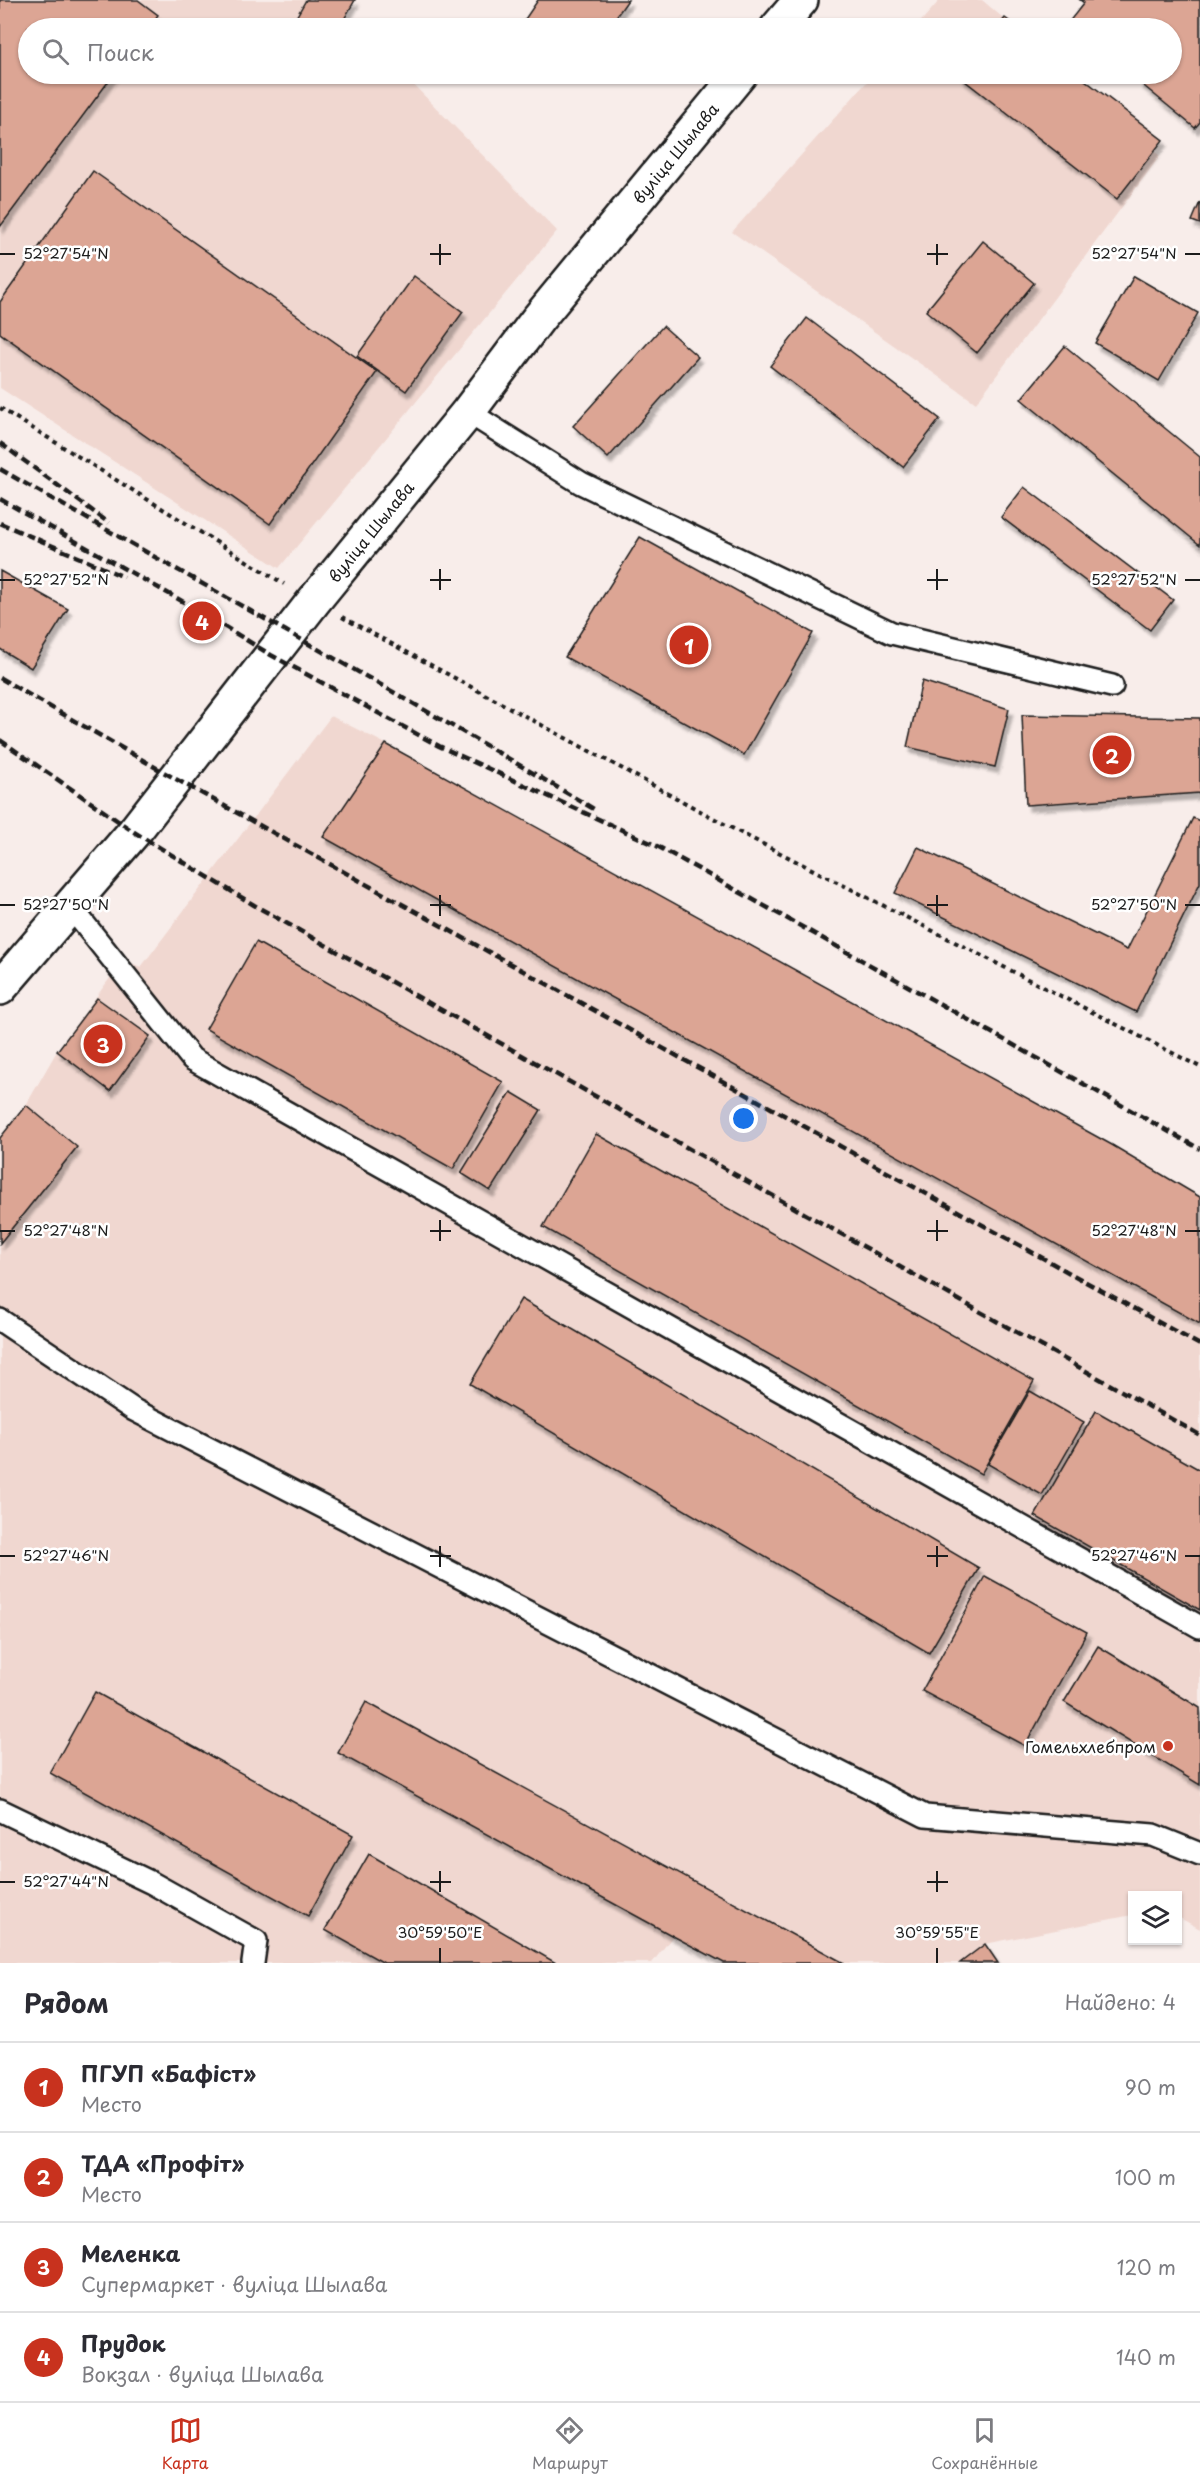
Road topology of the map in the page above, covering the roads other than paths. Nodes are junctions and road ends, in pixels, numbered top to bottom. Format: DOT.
graph roads {
  1 [pos="801,0"];
  2 [pos="786,18"];
  3 [pos="732,84"];
  4 [pos="468,412"];
  5 [pos="1112,686"];
  6 [pos="70,906"];
  7 [pos="0,988"];
  8 [pos="0,1320"];
  9 [pos="1200,1627"];
  10 [pos="0,1810"];
  11 [pos="1200,1854"];
  12 [pos="253,1963"];
  1 -- 2 [label="street"];
  3 -- 4 [label="street, вуліца Шылава"];
  4 -- 5 [label="lane"];
  4 -- 6 [label="street, вуліца Шылава"];
  6 -- 7 [label="street, вуліца Шылава"];
  6 -- 9 [label="lane"];
  8 -- 11 [label="lane"];
  10 -- 12 [label="lane"];
}
